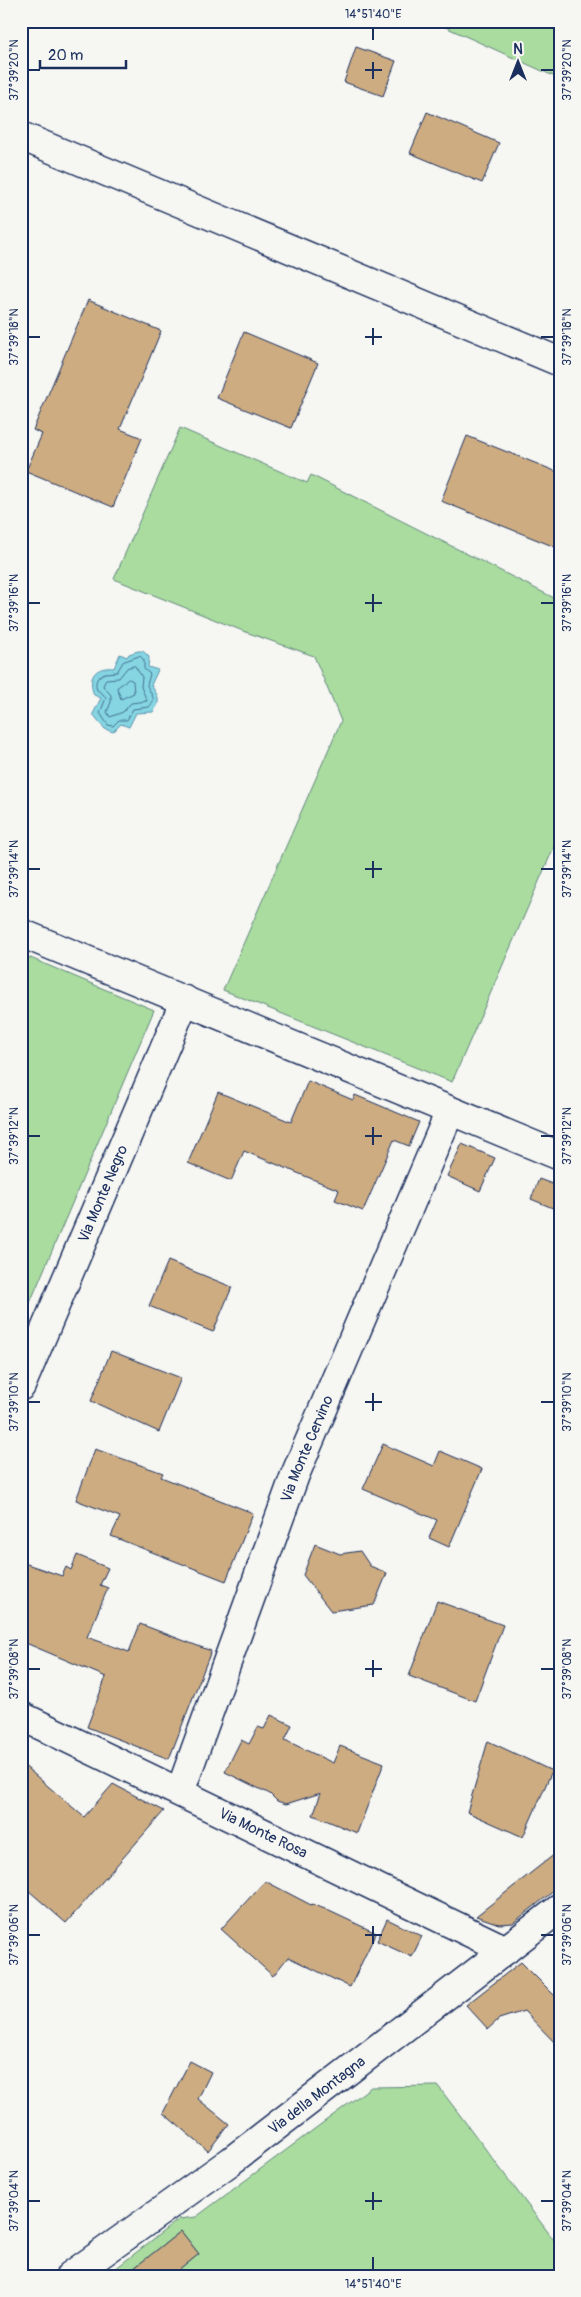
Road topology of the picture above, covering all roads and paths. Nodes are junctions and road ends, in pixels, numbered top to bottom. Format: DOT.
graph roads {
  1 [pos="21,136"];
  2 [pos="560,362"];
  3 [pos="21,932"];
  4 [pos="184,1000"];
  5 [pos="450,1110"];
  6 [pos="560,1156"];
  7 [pos="21,1386"];
  8 [pos="21,1716"];
  9 [pos="180,1792"];
  10 [pos="560,1908"];
  11 [pos="506,1950"];
  12 [pos="70,2276"];
  1 -- 2 [label="street"];
  3 -- 4 [label="street"];
  4 -- 5 [label="street"];
  4 -- 7 [label="street, Via Monte Negro"];
  5 -- 6 [label="street"];
  5 -- 9 [label="street, Via Monte Cervino"];
  8 -- 9 [label="street, Via Monte Rosa"];
  9 -- 11 [label="street, Via Monte Rosa"];
  10 -- 11 [label="street, Via della Montagna"];
  11 -- 12 [label="street, Via della Montagna"];
}
